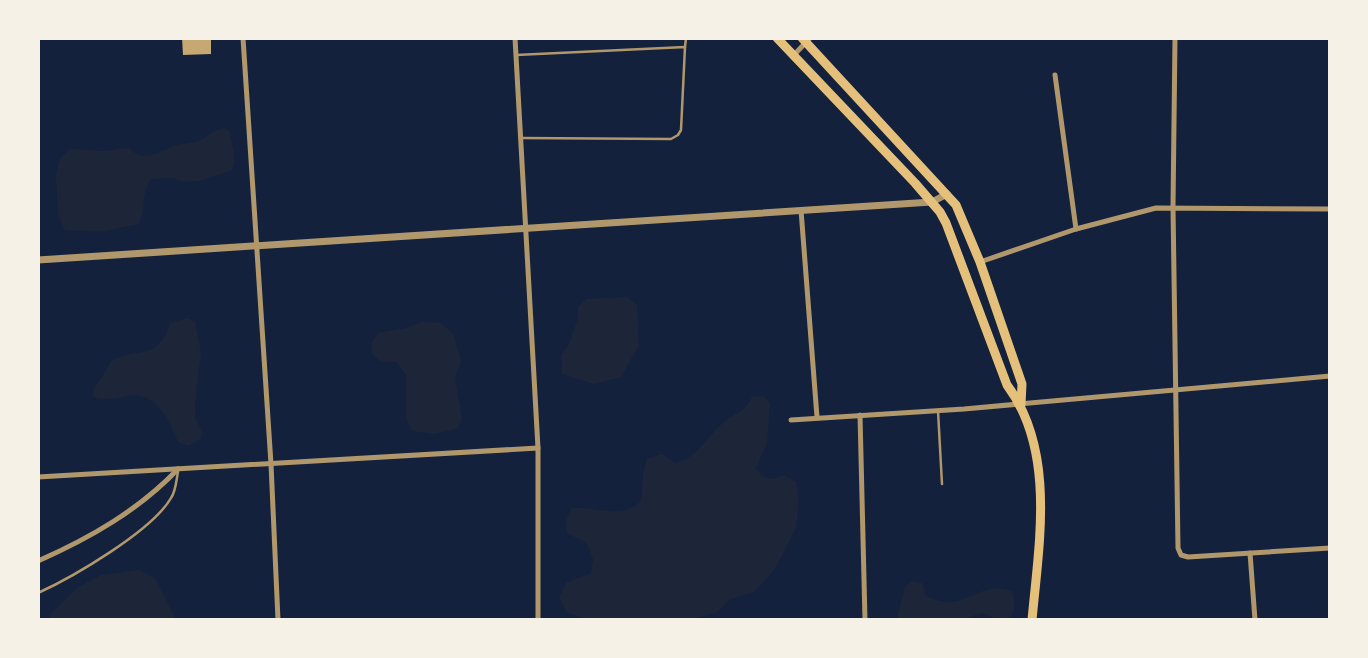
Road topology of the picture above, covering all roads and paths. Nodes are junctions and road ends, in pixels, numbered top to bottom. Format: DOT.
graph roads {
  1 [pos="243,38"];
  2 [pos="515,38"];
  3 [pos="686,38"];
  4 [pos="776,38"];
  5 [pos="1175,38"];
  6 [pos="806,40"];
  7 [pos="685,47"];
  8 [pos="516,55"];
  9 [pos="793,56"];
  10 [pos="1055,75"];
  11 [pos="520,138"];
  12 [pos="947,194"];
  13 [pos="932,202"];
  14 [pos="1172,207"];
  15 [pos="1329,209"];
  16 [pos="801,210"];
  17 [pos="525,227"];
  18 [pos="1076,229"];
  19 [pos="257,244"];
  20 [pos="38,260"];
  21 [pos="981,262"];
  22 [pos="1329,376"];
  23 [pos="1176,390"];
  24 [pos="1021,404"];
  25 [pos="938,411"];
  26 [pos="860,415"];
  27 [pos="817,417"];
  28 [pos="791,420"];
  29 [pos="538,448"];
  30 [pos="271,464"];
  31 [pos="179,469"];
  32 [pos="38,477"];
  33 [pos="942,484"];
  34 [pos="1329,548"];
  35 [pos="1250,553"];
  36 [pos="38,561"];
  37 [pos="38,593"];
  38 [pos="278,620"];
  39 [pos="538,620"];
  40 [pos="865,620"];
  41 [pos="1032,620"];
  42 [pos="1255,620"];
  1 -- 19 [label="street"];
  2 -- 8 [label="street"];
  3 -- 7 [label="lane"];
  4 -- 9 [label="main road"];
  5 -- 14 [label="street"];
  6 -- 9 [label="street"];
  6 -- 12 [label="main road"];
  7 -- 8 [label="lane"];
  7 -- 11 [label="lane"];
  8 -- 11 [label="street"];
  9 -- 13 [label="main road"];
  10 -- 18 [label="street"];
  11 -- 17 [label="street"];
  12 -- 13 [label="street"];
  12 -- 21 [label="main road"];
  13 -- 16 [label="street"];
  13 -- 24 [label="main road"];
  14 -- 15 [label="street"];
  14 -- 18 [label="street"];
  14 -- 23 [label="street"];
  16 -- 17 [label="street"];
  16 -- 27 [label="street"];
  17 -- 19 [label="street"];
  17 -- 29 [label="street"];
  18 -- 21 [label="street"];
  19 -- 20 [label="street"];
  19 -- 30 [label="street"];
  21 -- 24 [label="main road"];
  22 -- 23 [label="street"];
  23 -- 24 [label="street"];
  23 -- 35 [label="street"];
  24 -- 25 [label="street"];
  24 -- 41 [label="main road"];
  25 -- 26 [label="street"];
  25 -- 33 [label="lane"];
  26 -- 27 [label="street"];
  26 -- 40 [label="street"];
  27 -- 28 [label="street"];
  29 -- 30 [label="street"];
  29 -- 39 [label="street"];
  30 -- 31 [label="street"];
  30 -- 38 [label="street"];
  31 -- 32 [label="street"];
  31 -- 36 [label="street"];
  31 -- 37 [label="lane"];
  34 -- 35 [label="street"];
  35 -- 42 [label="street"];
}
